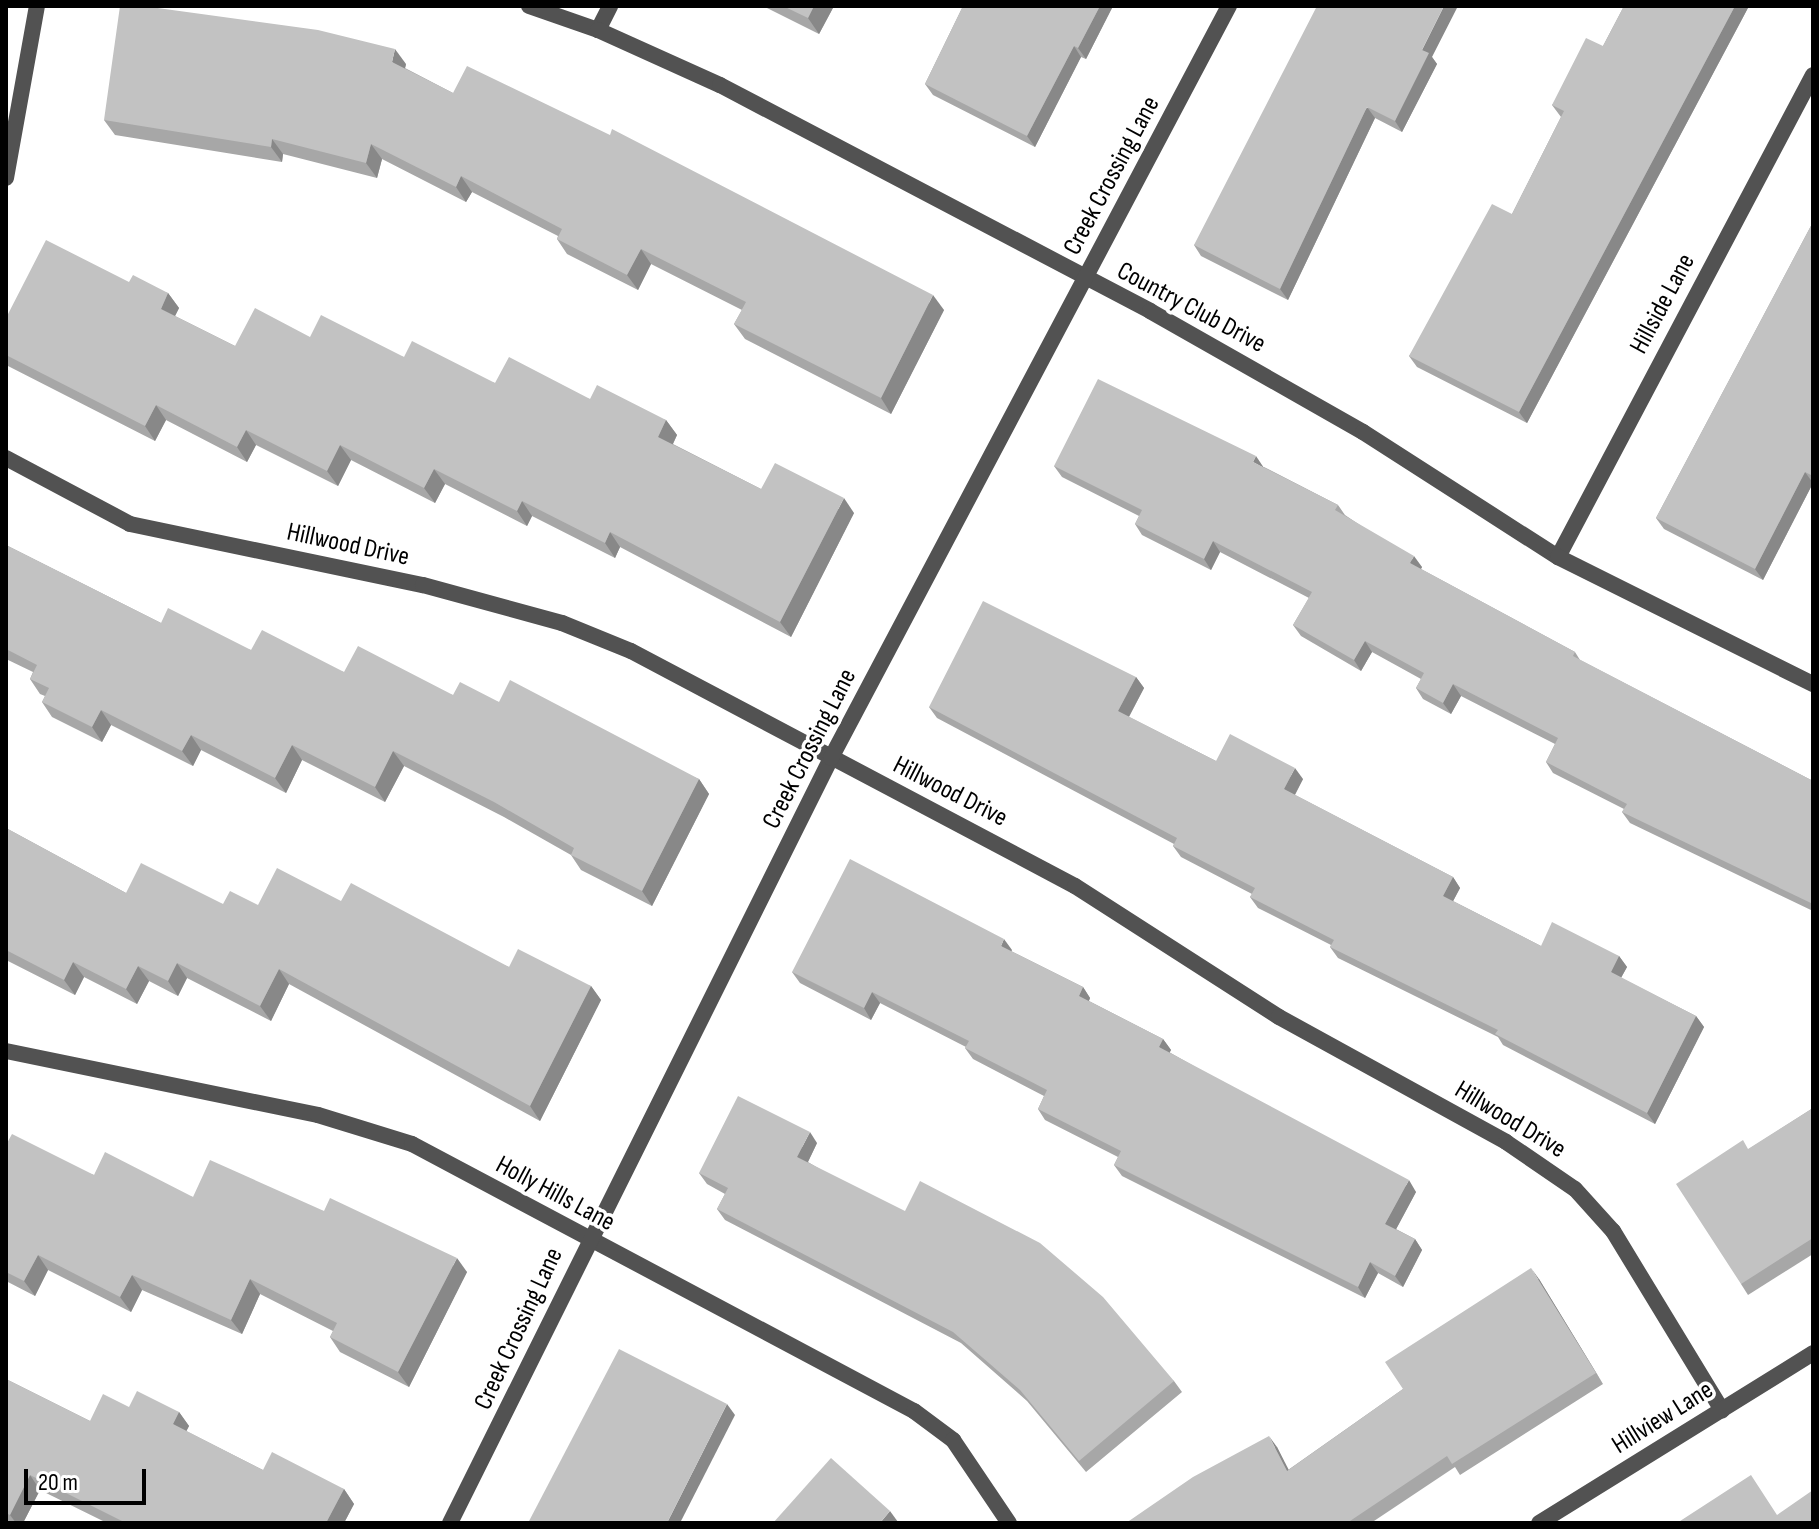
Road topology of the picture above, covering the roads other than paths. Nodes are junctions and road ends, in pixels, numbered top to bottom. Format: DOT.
graph roads {
  1 [pos="37,6"];
  2 [pos="529,6"];
  3 [pos="610,6"];
  4 [pos="1229,6"];
  5 [pos="598,30"];
  6 [pos="1813,75"];
  7 [pos="6,178"];
  8 [pos="1085,279"];
  9 [pos="6,458"];
  10 [pos="1558,557"];
  11 [pos="1813,684"];
  12 [pos="831,758"];
  13 [pos="6,1051"];
  14 [pos="588,1238"];
  15 [pos="1813,1353"];
  16 [pos="1722,1410"];
  17 [pos="450,1523"];
  18 [pos="1009,1523"];
  19 [pos="1539,1523"];
  1 -- 7 [label="street"];
  2 -- 5 [label="street, Country Club Drive"];
  3 -- 5 [label="street"];
  4 -- 8 [label="street, Creek Crossing Lane"];
  5 -- 8 [label="street, Country Club Drive"];
  6 -- 10 [label="street, Hillside Lane"];
  8 -- 10 [label="street, Country Club Drive"];
  8 -- 12 [label="street, Creek Crossing Lane"];
  9 -- 12 [label="street, Hillwood Drive"];
  10 -- 11 [label="street, Country Club Drive"];
  12 -- 14 [label="street, Creek Crossing Lane"];
  12 -- 16 [label="street, Hillwood Drive"];
  13 -- 14 [label="street, Holly Hills Lane"];
  14 -- 17 [label="street, Creek Crossing Lane"];
  14 -- 18 [label="street, Holly Hills Lane"];
  15 -- 16 [label="street, Hillview Lane"];
  16 -- 19 [label="street, Hillview Lane"];
}
